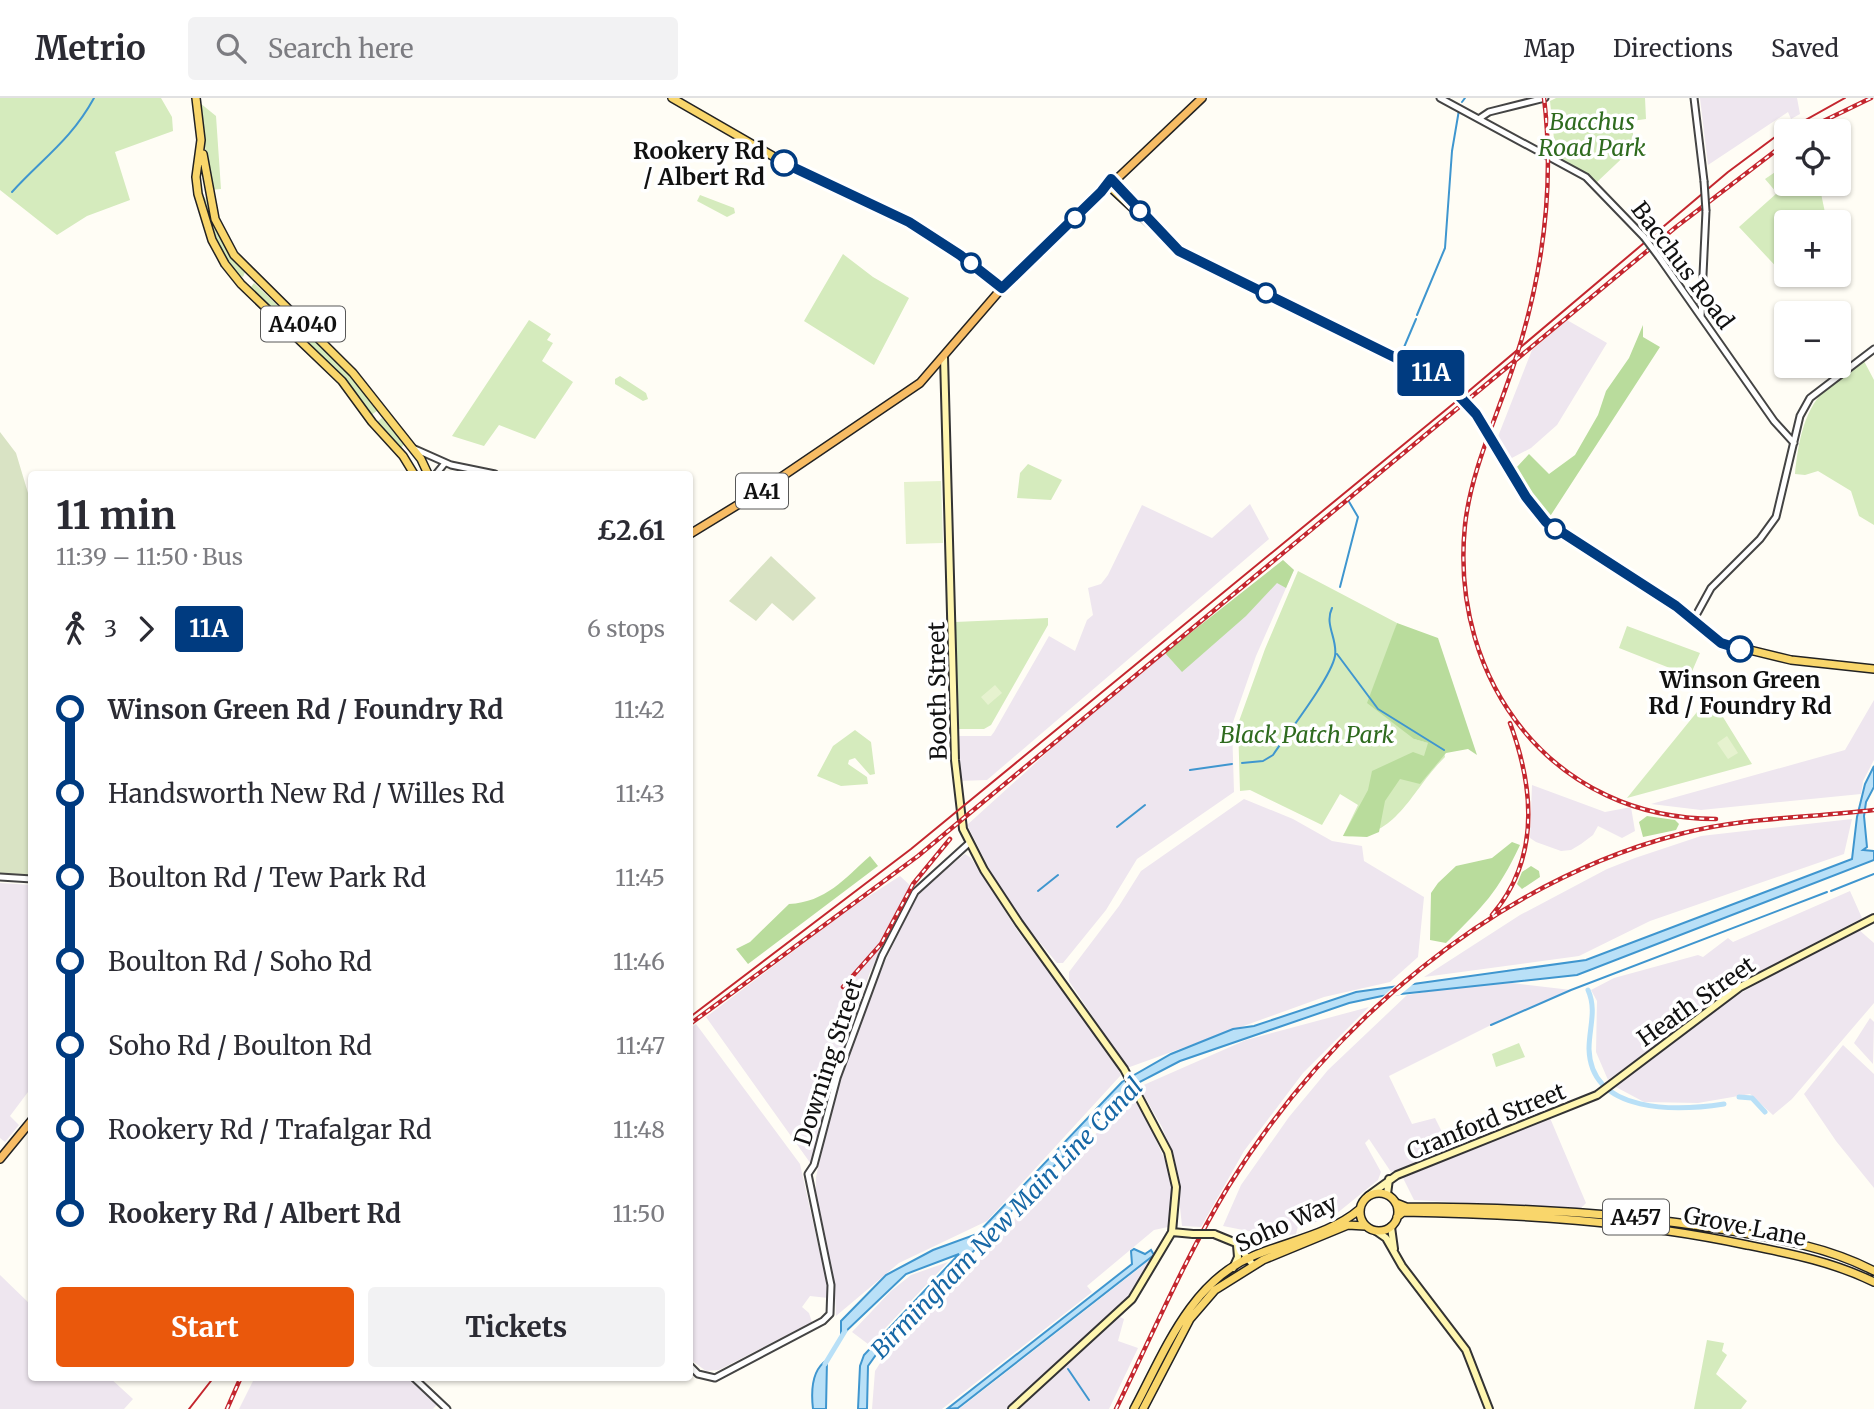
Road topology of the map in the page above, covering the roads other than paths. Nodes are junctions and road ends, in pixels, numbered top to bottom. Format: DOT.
graph roads {
  1 [pos="195,98"];
  2 [pos="672,98"];
  3 [pos="1202,98"];
  4 [pos="1440,98"];
  5 [pos="1545,98"];
  6 [pos="1694,98"];
  7 [pos="1480,118"];
  8 [pos="201,140"];
  9 [pos="197,172"];
  10 [pos="206,174"];
  11 [pos="1111,182"];
  12 [pos="208,192"];
  13 [pos="198,194"];
  14 [pos="252,276"];
  15 [pos="244,286"];
  16 [pos="1002,288"];
  17 [pos="1701,317"];
  18 [pos="1874,349"];
  19 [pos="944,357"];
  20 [pos="929,374"];
  21 [pos="946,375"];
  22 [pos="383,411"];
  23 [pos="372,422"];
  24 [pos="1794,443"];
  25 [pos="413,448"];
  26 [pos="403,456"];
  27 [pos="445,463"];
  28 [pos="412,471"];
  29 [pos="427,471"];
  30 [pos="438,471"];
  31 [pos="481,471"];
  32 [pos="693,532"];
  33 [pos="1694,619"];
  34 [pos="1874,669"];
  35 [pos="968,844"];
  36 [pos="0,877"];
  37 [pos="28,879"];
  38 [pos="1874,918"];
  39 [pos="1597,1095"];
  40 [pos="28,1126"];
  41 [pos="0,1159"];
  42 [pos="1389,1179"];
  43 [pos="1387,1194"];
  44 [pos="1368,1196"];
  45 [pos="1396,1203"];
  46 [pos="1360,1209"];
  47 [pos="1397,1217"];
  48 [pos="1366,1226"];
  49 [pos="1391,1227"];
  50 [pos="1376,1231"];
  51 [pos="1172,1232"];
  52 [pos="1237,1243"];
  53 [pos="1797,1244"];
  54 [pos="1798,1254"];
  55 [pos="1396,1255"];
  56 [pos="1251,1261"];
  57 [pos="1233,1268"];
  58 [pos="1874,1271"];
  59 [pos="1874,1282"];
  60 [pos="693,1368"];
  61 [pos="417,1381"];
  62 [pos="447,1409"];
  63 [pos="1012,1409"];
  64 [pos="1134,1409"];
  65 [pos="1143,1409"];
  66 [pos="1489,1409"];
  1 -- 8 [label="main road, A4040"];
  2 -- 16 [label="main road"];
  3 -- 11 [label="highway, A41"];
  4 -- 7 [label="street, Bacchus Road"];
  5 -- 7 [label="street"];
  6 -- 17 [label="street, bridge"];
  7 -- 17 [label="street, Bacchus Road, bridge"];
  8 -- 9 [label="main road, A4040"];
  8 -- 10 [label="main road, A4040"];
  9 -- 10 [label="main road"];
  9 -- 13 [label="main road, A4040"];
  10 -- 12 [label="main road, A4040"];
  11 -- 16 [label="highway, A41"];
  11 -- 33 [label="main road"];
  12 -- 13 [label="main road"];
  12 -- 14 [label="main road, A4040"];
  13 -- 15 [label="main road, A4040"];
  14 -- 15 [label="main road"];
  14 -- 22 [label="main road, A4040"];
  15 -- 23 [label="main road, A4040"];
  16 -- 19 [label="highway, A41"];
  17 -- 24 [label="street, Bacchus Road"];
  18 -- 24 [label="street"];
  19 -- 20 [label="highway, A41"];
  19 -- 21 [label="main road, Booth Street"];
  20 -- 21 [label="main road"];
  20 -- 32 [label="highway, A41"];
  21 -- 35 [label="main road, Booth Street"];
  22 -- 23 [label="main road"];
  22 -- 25 [label="main road, A4040"];
  23 -- 26 [label="main road, A4040"];
  24 -- 33 [label="street"];
  25 -- 26 [label="main road"];
  25 -- 27 [label="street"];
  25 -- 29 [label="main road, A4040"];
  26 -- 28 [label="main road, A4040"];
  27 -- 30 [label="street"];
  27 -- 31 [label="street"];
  33 -- 34 [label="main road"];
  35 -- 51 [label="main road, Booth Street"];
  35 -- 60 [label="street, Downing Street"];
  36 -- 37 [label="street"];
  38 -- 39 [label="main road, Heath Street"];
  39 -- 42 [label="main road, Cranford Street"];
  40 -- 41 [label="highway"];
  42 -- 43 [label="main road, Cranford Street"];
  42 -- 44 [label="main road, Cranford Street"];
  43 -- 44 [label="main road"];
  43 -- 45 [label="main road"];
  44 -- 46 [label="main road"];
  45 -- 47 [label="main road"];
  45 -- 53 [label="main road, Grove Lane / A457"];
  46 -- 48 [label="main road"];
  46 -- 56 [label="main road, Soho Way"];
  47 -- 49 [label="main road"];
  47 -- 54 [label="main road, Grove Lane / A457"];
  48 -- 50 [label="main road"];
  48 -- 56 [label="main road, Soho Way"];
  49 -- 50 [label="main road"];
  49 -- 55 [label="main road"];
  50 -- 55 [label="main road"];
  51 -- 52 [label="main road, bridge"];
  51 -- 63 [label="main road"];
  52 -- 56 [label="main road"];
  52 -- 57 [label="main road"];
  53 -- 54 [label="main road"];
  53 -- 58 [label="main road, Grove Lane / A457"];
  54 -- 59 [label="main road, Grove Lane / A457"];
  55 -- 66 [label="main road"];
  56 -- 57 [label="main road, Soho Way"];
  56 -- 65 [label="main road, Soho Way"];
  57 -- 64 [label="main road, Soho Way"];
  61 -- 62 [label="street"];
}
